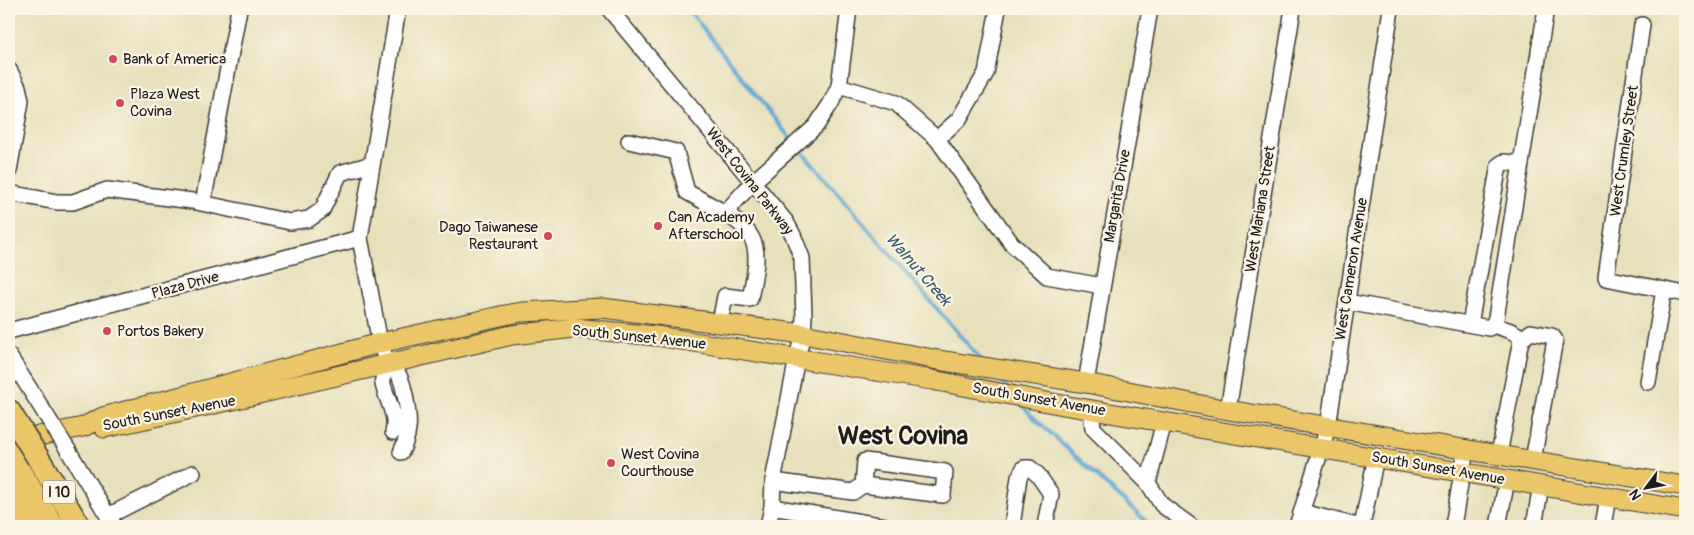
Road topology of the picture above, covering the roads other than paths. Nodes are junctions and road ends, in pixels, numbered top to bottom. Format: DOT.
graph roads {
  1 [pos="239,9"];
  2 [pos="398,9"];
  3 [pos="849,9"];
  4 [pos="998,9"];
  5 [pos="1150,9"];
  6 [pos="1293,9"];
  7 [pos="1391,9"];
  8 [pos="1546,9"];
  9 [pos="612,10"];
  10 [pos="1642,25"];
  11 [pos="9,70"];
  12 [pos="839,86"];
  13 [pos="938,139"];
  14 [pos="629,141"];
  15 [pos="372,164"];
  16 [pos="1521,164"];
  17 [pos="9,171"];
  18 [pos="752,183"];
  19 [pos="9,193"];
  20 [pos="203,204"];
  21 [pos="725,213"];
  22 [pos="360,238"];
  23 [pos="1102,286"];
  24 [pos="1664,290"];
  25 [pos="1685,294"];
  26 [pos="1346,302"];
  27 [pos="720,323"];
  28 [pos="1470,324"];
  29 [pos="1493,325"];
  30 [pos="9,331"];
  31 [pos="804,334"];
  32 [pos="1521,340"];
  33 [pos="380,343"];
  34 [pos="9,356"];
  35 [pos="797,358"];
  36 [pos="387,363"];
  37 [pos="1648,382"];
  38 [pos="1086,384"];
  39 [pos="1091,409"];
  40 [pos="1228,410"];
  41 [pos="1164,422"];
  42 [pos="12,426"];
  43 [pos="83,427"];
  44 [pos="1328,427"];
  45 [pos="393,432"];
  46 [pos="1321,447"];
  47 [pos="1466,449"];
  48 [pos="401,452"];
  49 [pos="1499,454"];
  50 [pos="1376,457"];
  51 [pos="12,459"];
  52 [pos="1534,460"];
  53 [pos="1462,472"];
  54 [pos="193,473"];
  55 [pos="1507,480"];
  56 [pos="773,481"];
  57 [pos="1148,483"];
  58 [pos="863,484"];
  59 [pos="1541,485"];
  60 [pos="1685,486"];
  61 [pos="9,487"];
  62 [pos="1608,497"];
  63 [pos="772,506"];
  64 [pos="1685,510"];
  65 [pos="1299,519"];
  66 [pos="9,520"];
  67 [pos="111,521"];
  68 [pos="12,526"];
  69 [pos="33,526"];
  70 [pos="52,526"];
  71 [pos="79,526"];
  72 [pos="768,526"];
  73 [pos="885,526"];
  74 [pos="1012,526"];
  75 [pos="1045,526"];
  76 [pos="1191,526"];
  77 [pos="1357,526"];
  78 [pos="1362,526"];
  79 [pos="1453,526"];
  80 [pos="1498,526"];
  81 [pos="1534,526"];
  82 [pos="1607,526"];
  1 -- 20 [label="street"];
  2 -- 15 [label="street"];
  3 -- 12 [label="street"];
  4 -- 13 [label="street"];
  5 -- 23 [label="street, Margarita Drive"];
  6 -- 40 [label="street, West Mariana Street"];
  7 -- 26 [label="street, West Cameron Avenue"];
  8 -- 16 [label="street"];
  9 -- 18 [label="street, West Covina Parkway"];
  10 -- 24 [label="street, West Crumley Street"];
  11 -- 17 [label="street"];
  12 -- 13 [label="street"];
  12 -- 18 [label="street"];
  13 -- 23 [label="street"];
  14 -- 21 [label="street"];
  15 -- 20 [label="street"];
  15 -- 22 [label="street"];
  16 -- 28 [label="street"];
  16 -- 29 [label="street"];
  18 -- 21 [label="street"];
  18 -- 31 [label="street, West Covina Parkway"];
  19 -- 20 [label="street"];
  21 -- 27 [label="street"];
  22 -- 30 [label="street, Plaza Drive"];
  22 -- 33 [label="street"];
  23 -- 38 [label="street, Margarita Drive"];
  24 -- 25 [label="street"];
  24 -- 37 [label="street"];
  26 -- 28 [label="street"];
  26 -- 44 [label="street, West Cameron Avenue"];
  27 -- 31 [label="main road, South Sunset Avenue"];
  27 -- 33 [label="main road, South Sunset Avenue"];
  28 -- 29 [label="street"];
  29 -- 32 [label="street"];
  31 -- 35 [label="street, West Covina Parkway"];
  31 -- 38 [label="main road, South Sunset Avenue"];
  32 -- 49 [label="street"];
  32 -- 52 [label="street"];
  33 -- 36 [label="street"];
  33 -- 43 [label="main road, South Sunset Avenue"];
  34 -- 67 [label="street, bridge"];
  35 -- 36 [label="main road, South Sunset Avenue"];
  35 -- 39 [label="main road, South Sunset Avenue"];
  35 -- 56 [label="street, West Covina Parkway"];
  36 -- 43 [label="main road, South Sunset Avenue"];
  36 -- 45 [label="street"];
  36 -- 48 [label="street"];
  38 -- 40 [label="main road, South Sunset Avenue"];
  39 -- 41 [label="main road, South Sunset Avenue"];
  39 -- 57 [label="street"];
  40 -- 44 [label="main road, South Sunset Avenue"];
  41 -- 46 [label="main road, South Sunset Avenue"];
  41 -- 57 [label="street"];
  42 -- 43 [label="main road"];
  42 -- 71 [label="highway, I 10, bridge"];
  44 -- 46 [label="street, West Cameron Avenue"];
  44 -- 47 [label="main road, South Sunset Avenue"];
  46 -- 50 [label="main road, South Sunset Avenue"];
  46 -- 65 [label="street, West Cameron Avenue"];
  47 -- 49 [label="main road, South Sunset Avenue"];
  47 -- 53 [label="street"];
  49 -- 52 [label="main road, South Sunset Avenue"];
  50 -- 53 [label="main road, South Sunset Avenue"];
  50 -- 78 [label="street"];
  51 -- 70 [label="highway"];
  52 -- 60 [label="main road, South Sunset Avenue"];
  53 -- 55 [label="main road, South Sunset Avenue"];
  53 -- 79 [label="street"];
  54 -- 67 [label="street"];
  55 -- 59 [label="main road, South Sunset Avenue"];
  55 -- 80 [label="street"];
  56 -- 58 [label="street"];
  56 -- 63 [label="street, West Covina Parkway"];
  57 -- 76 [label="street"];
  58 -- 58 [label="street"];
  59 -- 62 [label="main road, South Sunset Avenue"];
  59 -- 81 [label="street"];
  61 -- 69 [label="highway"];
  62 -- 64 [label="main road, South Sunset Avenue"];
  62 -- 82 [label="street"];
  63 -- 72 [label="street, West Covina Parkway"];
  63 -- 73 [label="street"];
  65 -- 77 [label="street"];
  66 -- 68 [label="highway"];
  74 -- 75 [label="street"];
}
